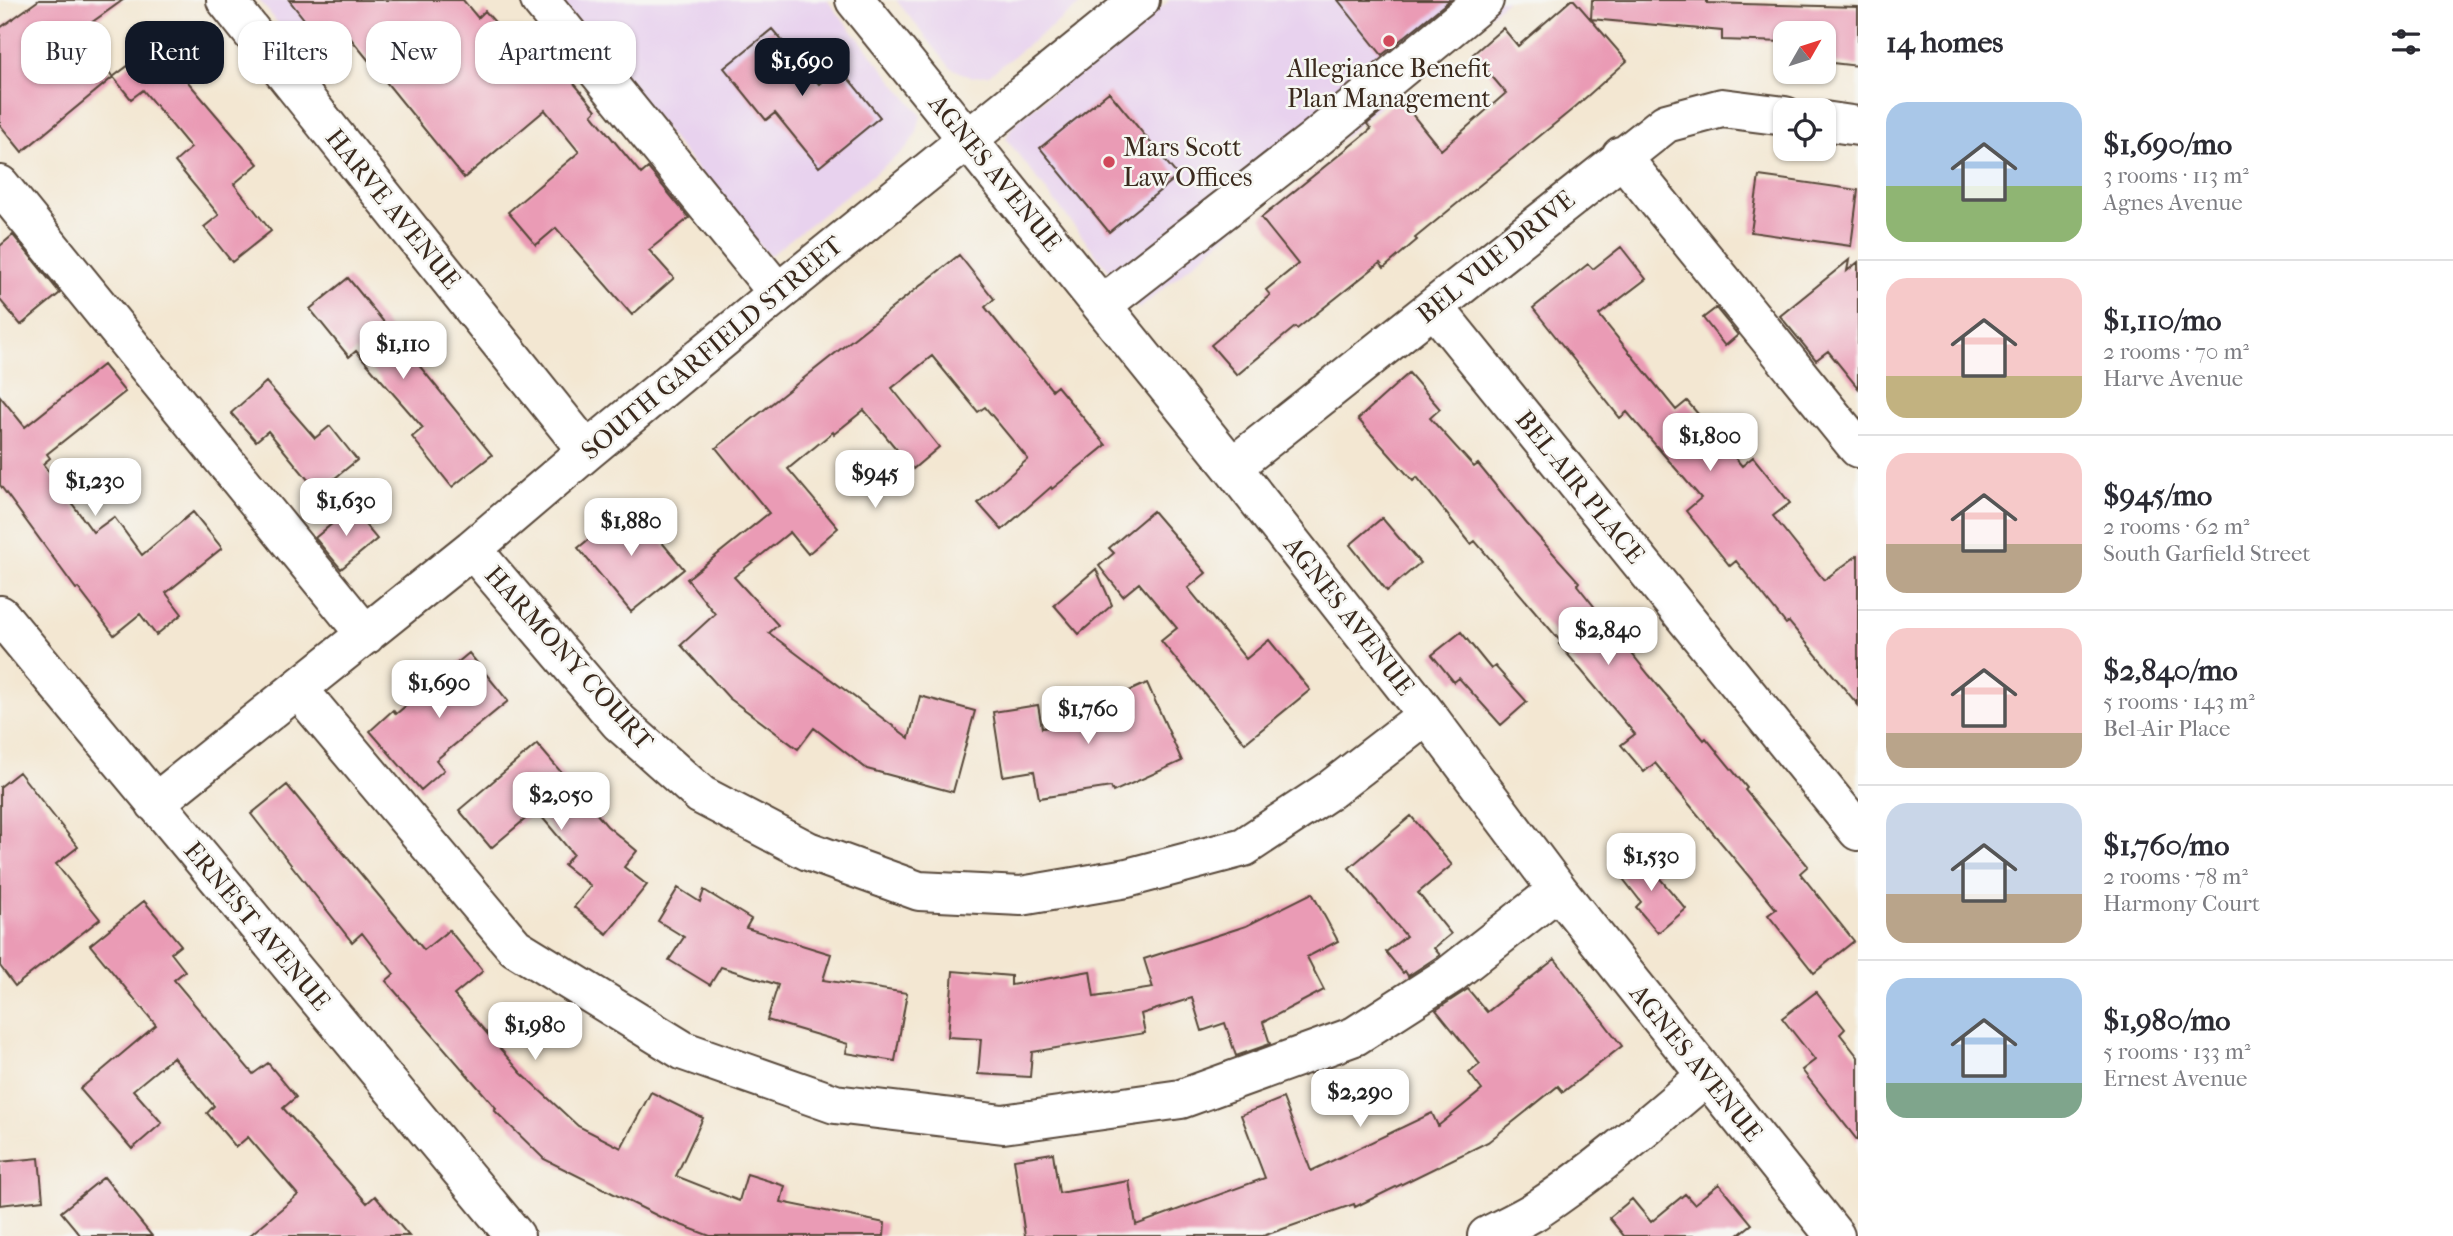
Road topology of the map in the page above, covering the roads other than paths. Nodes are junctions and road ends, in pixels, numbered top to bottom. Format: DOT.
graph roads {
  1 [pos="540,0"];
  2 [pos="855,0"];
  3 [pos="1140,0"];
  4 [pos="1485,0"];
  5 [pos="239,5"];
  6 [pos="1773,114"];
  7 [pos="1836,122"];
  8 [pos="1858,125"];
  9 [pos="967,139"];
  10 [pos="1622,156"];
  11 [pos="0,185"];
  12 [pos="778,293"];
  13 [pos="1102,305"];
  14 [pos="1434,307"];
  15 [pos="1858,448"];
  16 [pos="587,450"];
  17 [pos="1231,467"];
  18 [pos="472,549"];
  19 [pos="0,615"];
  20 [pos="366,635"];
  21 [pos="298,689"];
  22 [pos="1427,715"];
  23 [pos="155,803"];
  24 [pos="1858,831"];
  25 [pos="1558,890"];
  26 [pos="1706,1076"];
  27 [pos="515,1236"];
  28 [pos="1487,1236"];
  29 [pos="1835,1236"];
  1 -- 12 [label="street"];
  2 -- 9 [label="street, AGNES AVENUE"];
  3 -- 9 [label="street, SOUTH GARFIELD STREET"];
  4 -- 13 [label="street"];
  5 -- 16 [label="street, HARVE AVENUE"];
  6 -- 10 [label="street, BEL VUE DRIVE"];
  7 -- 8 [label="street"];
  9 -- 12 [label="street, SOUTH GARFIELD STREET"];
  9 -- 13 [label="street, AGNES AVENUE"];
  10 -- 14 [label="street, BEL VUE DRIVE"];
  10 -- 15 [label="street"];
  11 -- 20 [label="street"];
  12 -- 16 [label="street, SOUTH GARFIELD STREET"];
  13 -- 17 [label="street, AGNES AVENUE"];
  14 -- 17 [label="street, BEL VUE DRIVE"];
  14 -- 24 [label="street, BEL-AIR PLACE"];
  16 -- 18 [label="street, SOUTH GARFIELD STREET"];
  17 -- 22 [label="street, AGNES AVENUE"];
  18 -- 20 [label="street, SOUTH GARFIELD STREET"];
  18 -- 22 [label="street, HARMONY COURT"];
  19 -- 23 [label="street, ERNEST AVENUE"];
  20 -- 21 [label="street, SOUTH GARFIELD STREET"];
  21 -- 23 [label="street, SOUTH GARFIELD STREET"];
  21 -- 25 [label="street"];
  22 -- 25 [label="street, AGNES AVENUE"];
  23 -- 27 [label="street, ERNEST AVENUE"];
  25 -- 26 [label="street, AGNES AVENUE"];
  26 -- 28 [label="street"];
  26 -- 29 [label="street, AGNES AVENUE"];
}
